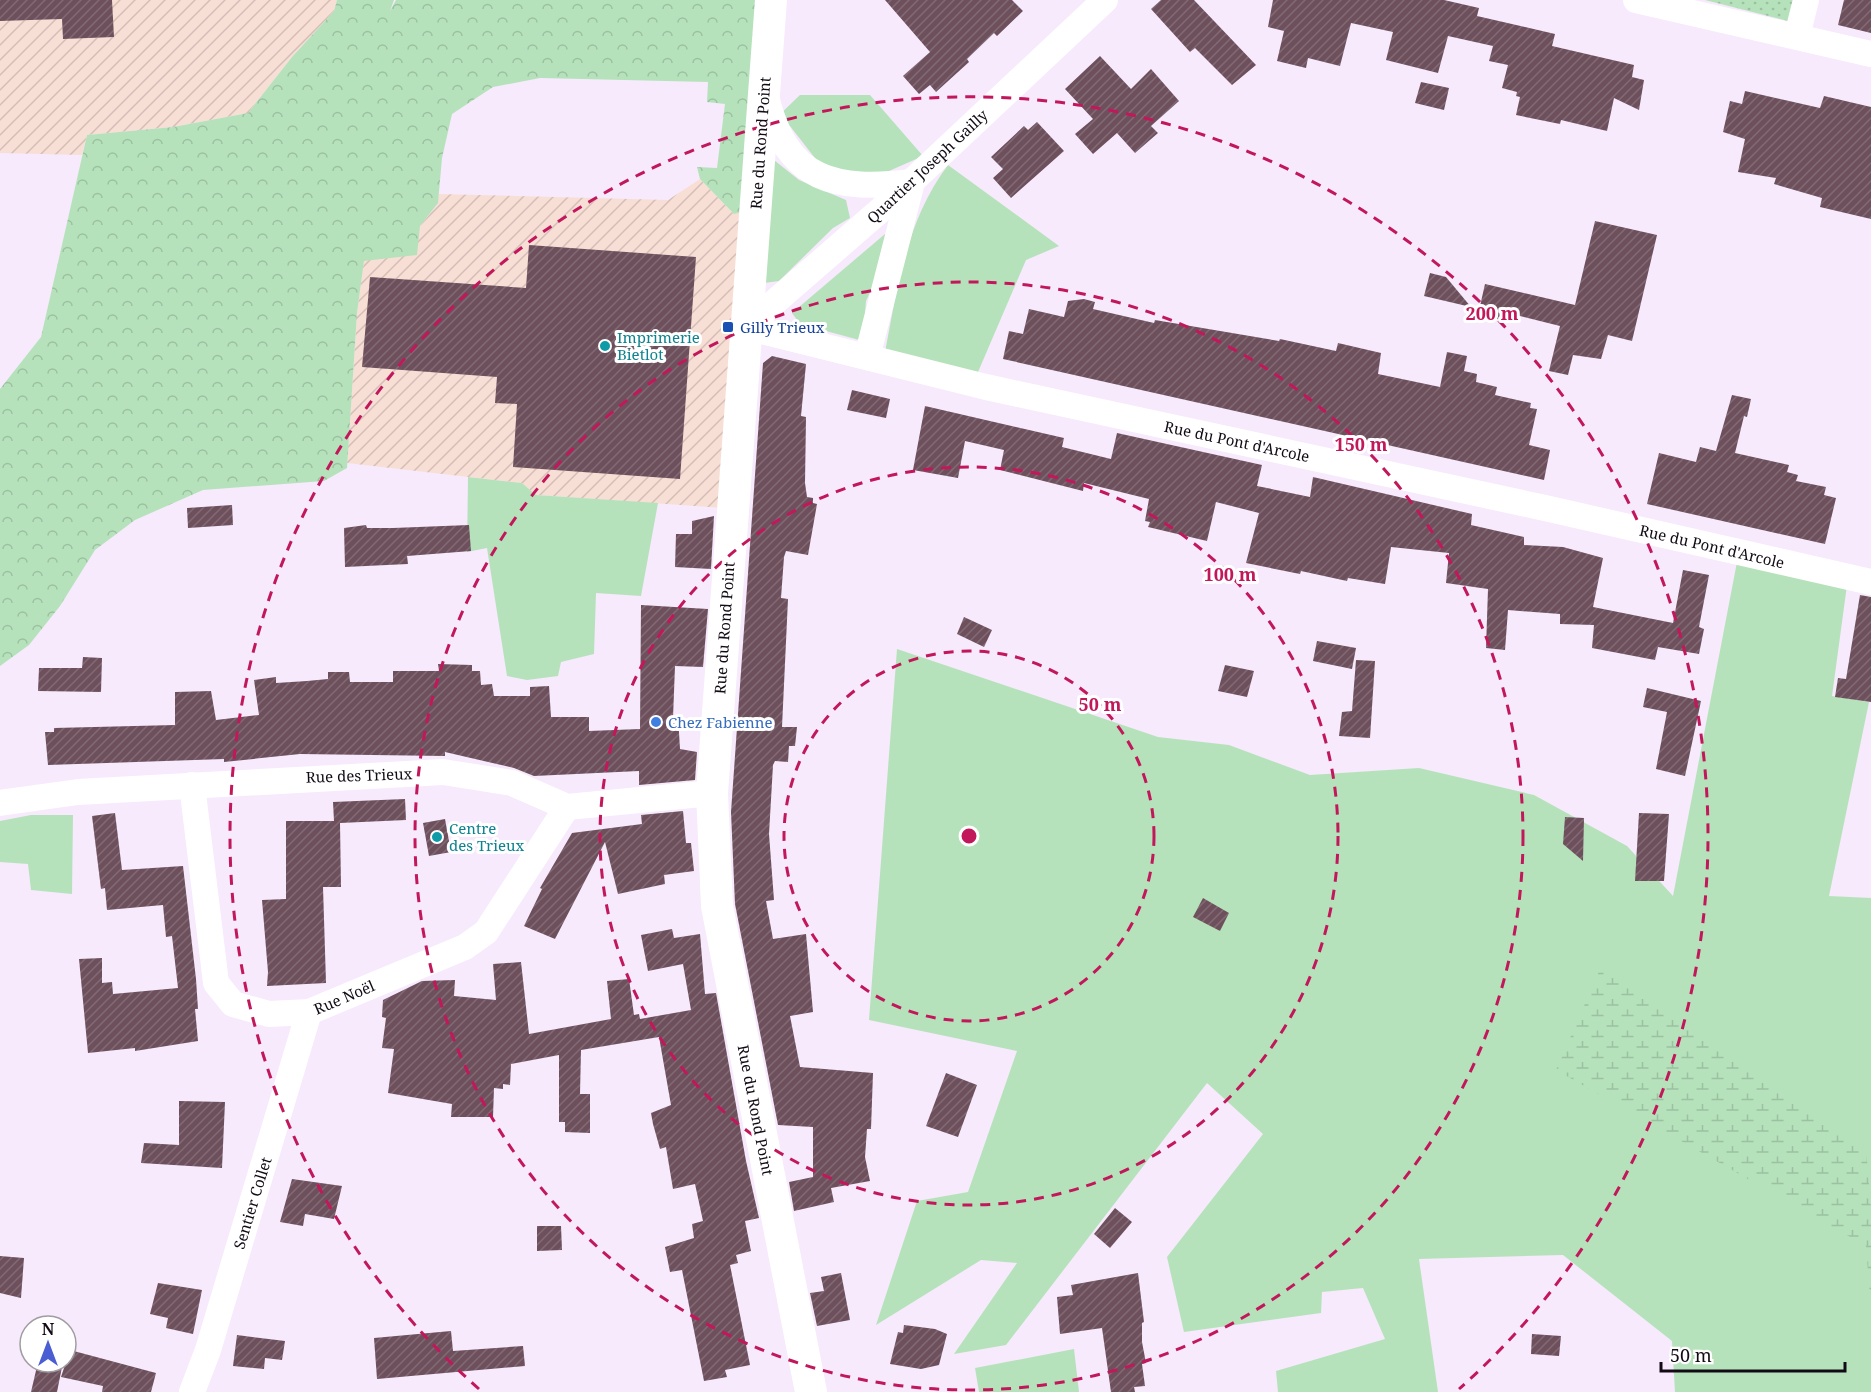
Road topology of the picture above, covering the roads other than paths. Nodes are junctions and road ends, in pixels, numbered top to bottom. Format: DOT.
graph roads {
  1 [pos="771,0"];
  2 [pos="1105,0"];
  3 [pos="1636,0"];
  4 [pos="1806,0"];
  5 [pos="1797,36"];
  6 [pos="1871,54"];
  7 [pos="764,87"];
  8 [pos="912,182"];
  9 [pos="746,327"];
  10 [pos="867,357"];
  11 [pos="1871,582"];
  12 [pos="192,785"];
  13 [pos="712,793"];
  14 [pos="0,803"];
  15 [pos="567,807"];
  16 [pos="309,1012"];
  17 [pos="192,1392"];
  18 [pos="811,1392"];
  1 -- 7 [label="street, Rue du Rond Point"];
  2 -- 8 [label="street, Quartier Joseph Gailly"];
  3 -- 5 [label="street"];
  4 -- 5 [label="street"];
  5 -- 6 [label="street"];
  7 -- 8 [label="street"];
  7 -- 9 [label="street, Rue du Rond Point"];
  8 -- 9 [label="street, Quartier Joseph Gailly"];
  8 -- 10 [label="street"];
  9 -- 10 [label="street, Rue du Pont d'Arcole"];
  9 -- 13 [label="street, Rue du Rond Point"];
  10 -- 11 [label="street, Rue du Pont d'Arcole"];
  12 -- 14 [label="street, Rue des Trieux"];
  12 -- 15 [label="street, Rue des Trieux"];
  12 -- 16 [label="street, Rue Noël"];
  13 -- 15 [label="street, Rue des Trieux"];
  13 -- 18 [label="street, Rue du Rond Point"];
  15 -- 16 [label="street, Rue Noël"];
  16 -- 17 [label="street, Sentier Collet"];
}
